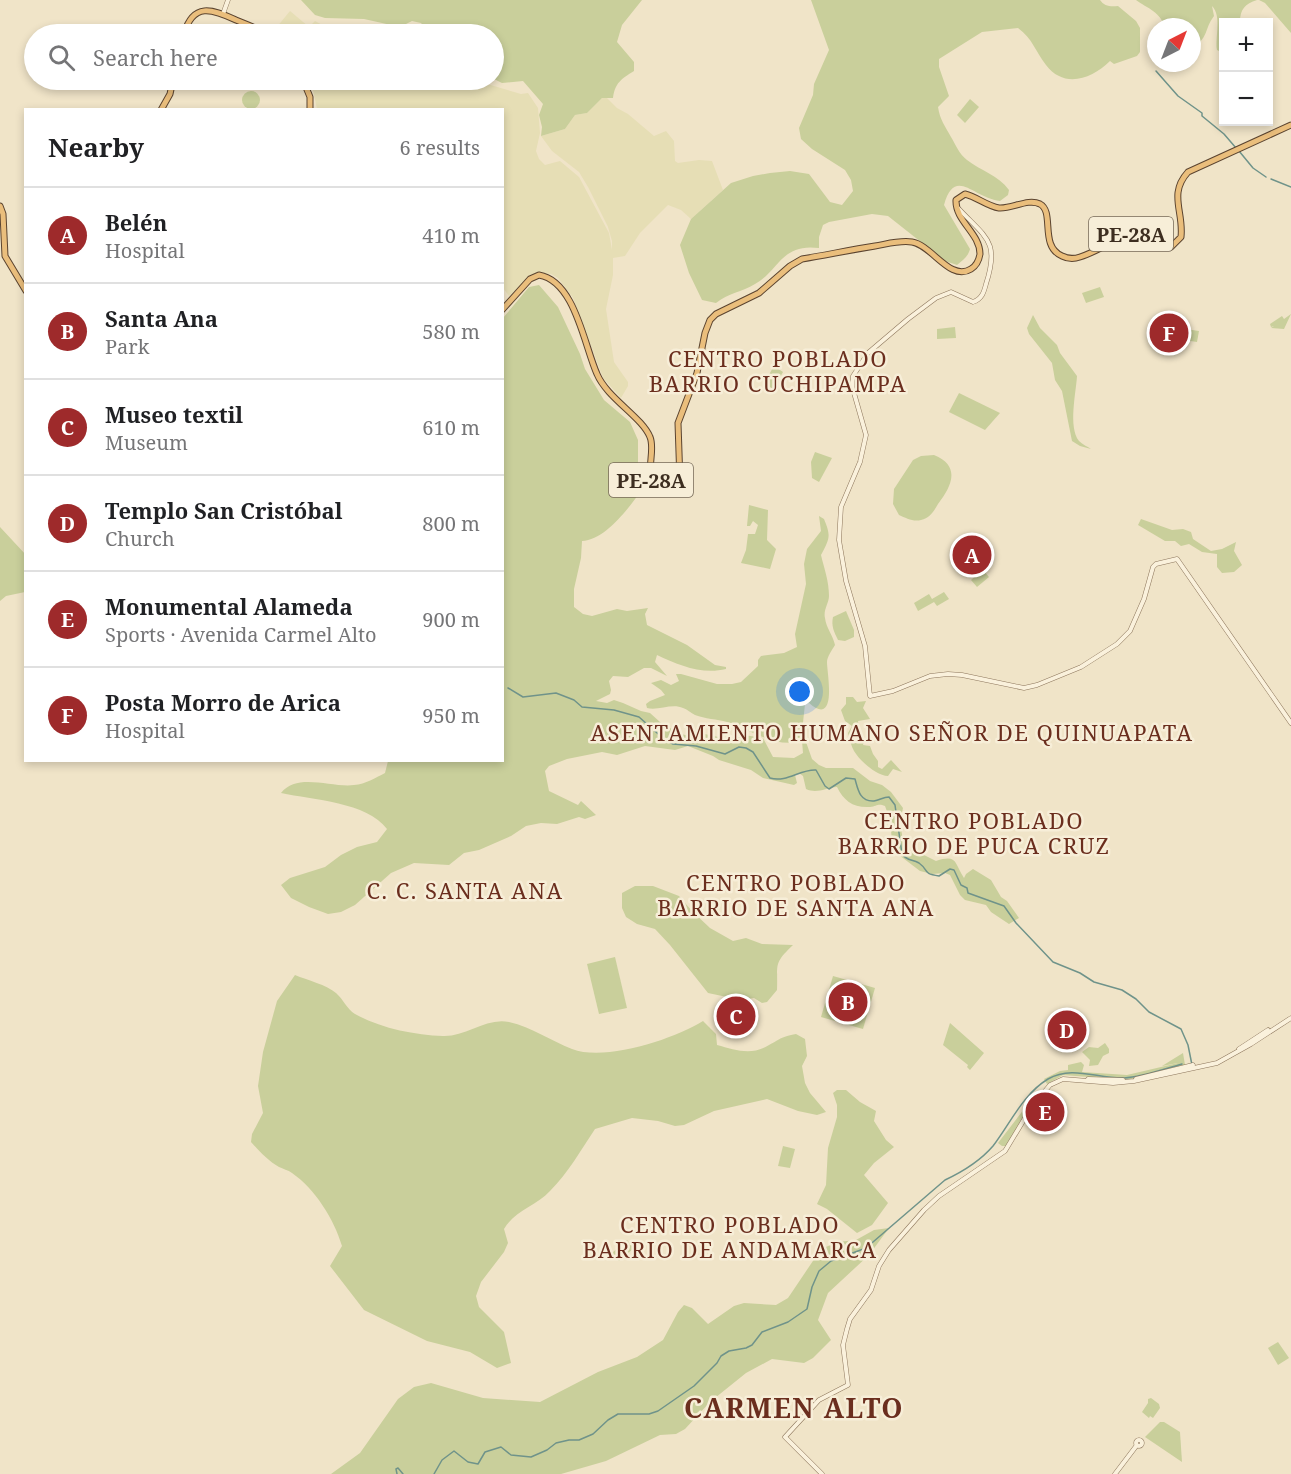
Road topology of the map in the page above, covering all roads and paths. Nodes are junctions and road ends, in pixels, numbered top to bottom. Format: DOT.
graph roads {
  1 [pos="228,0"];
  2 [pos="223,14"];
  3 [pos="188,24"];
  4 [pos="245,24"];
  5 [pos="171,90"];
  6 [pos="307,90"];
  7 [pos="162,108"];
  8 [pos="310,108"];
  9 [pos="1291,125"];
  10 [pos="0,206"];
  11 [pos="956,206"];
  12 [pos="24,288"];
  13 [pos="504,308"];
  14 [pos="1291,723"];
  15 [pos="1291,1016"];
  16 [pos="1137,1445"];
  17 [pos="822,1474"];
  18 [pos="1115,1474"];
  1 -- 2 [label="street"];
  2 -- 3 [label="highway"];
  2 -- 4 [label="highway"];
  5 -- 7 [label="highway"];
  6 -- 8 [label="highway"];
  9 -- 11 [label="highway, PE-28A"];
  10 -- 12 [label="highway"];
  11 -- 13 [label="highway, PE-28A"];
  11 -- 14 [label="street"];
  15 -- 17 [label="street"];
  16 -- 18 [label="street"];
}
